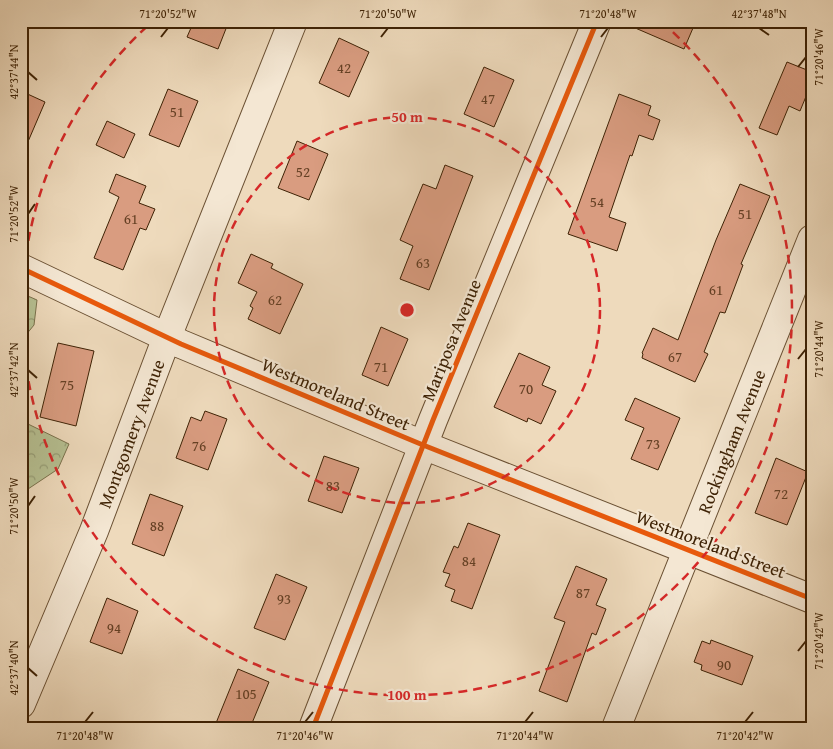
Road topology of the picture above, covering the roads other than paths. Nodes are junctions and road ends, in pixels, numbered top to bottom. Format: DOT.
graph roads {
  1 [pos="293,21"];
  2 [pos="598,21"];
  3 [pos="812,240"];
  4 [pos="21,268"];
  5 [pos="167,337"];
  6 [pos="423,445"];
  7 [pos="687,550"];
  8 [pos="812,599"];
  9 [pos="21,704"];
  10 [pos="313,728"];
  11 [pos="616,728"];
  1 -- 5 [label="street, Montgomery Avenue"];
  2 -- 6 [label="street, Mariposa Avenue"];
  3 -- 7 [label="street, Rockingham Avenue"];
  4 -- 5 [label="street, Westmoreland Street"];
  5 -- 6 [label="street, Westmoreland Street"];
  5 -- 9 [label="street, Montgomery Avenue"];
  6 -- 7 [label="street, Westmoreland Street"];
  6 -- 10 [label="street, Mariposa Avenue"];
  7 -- 8 [label="street, Westmoreland Street"];
  7 -- 11 [label="street, Rockingham Avenue"];
}
